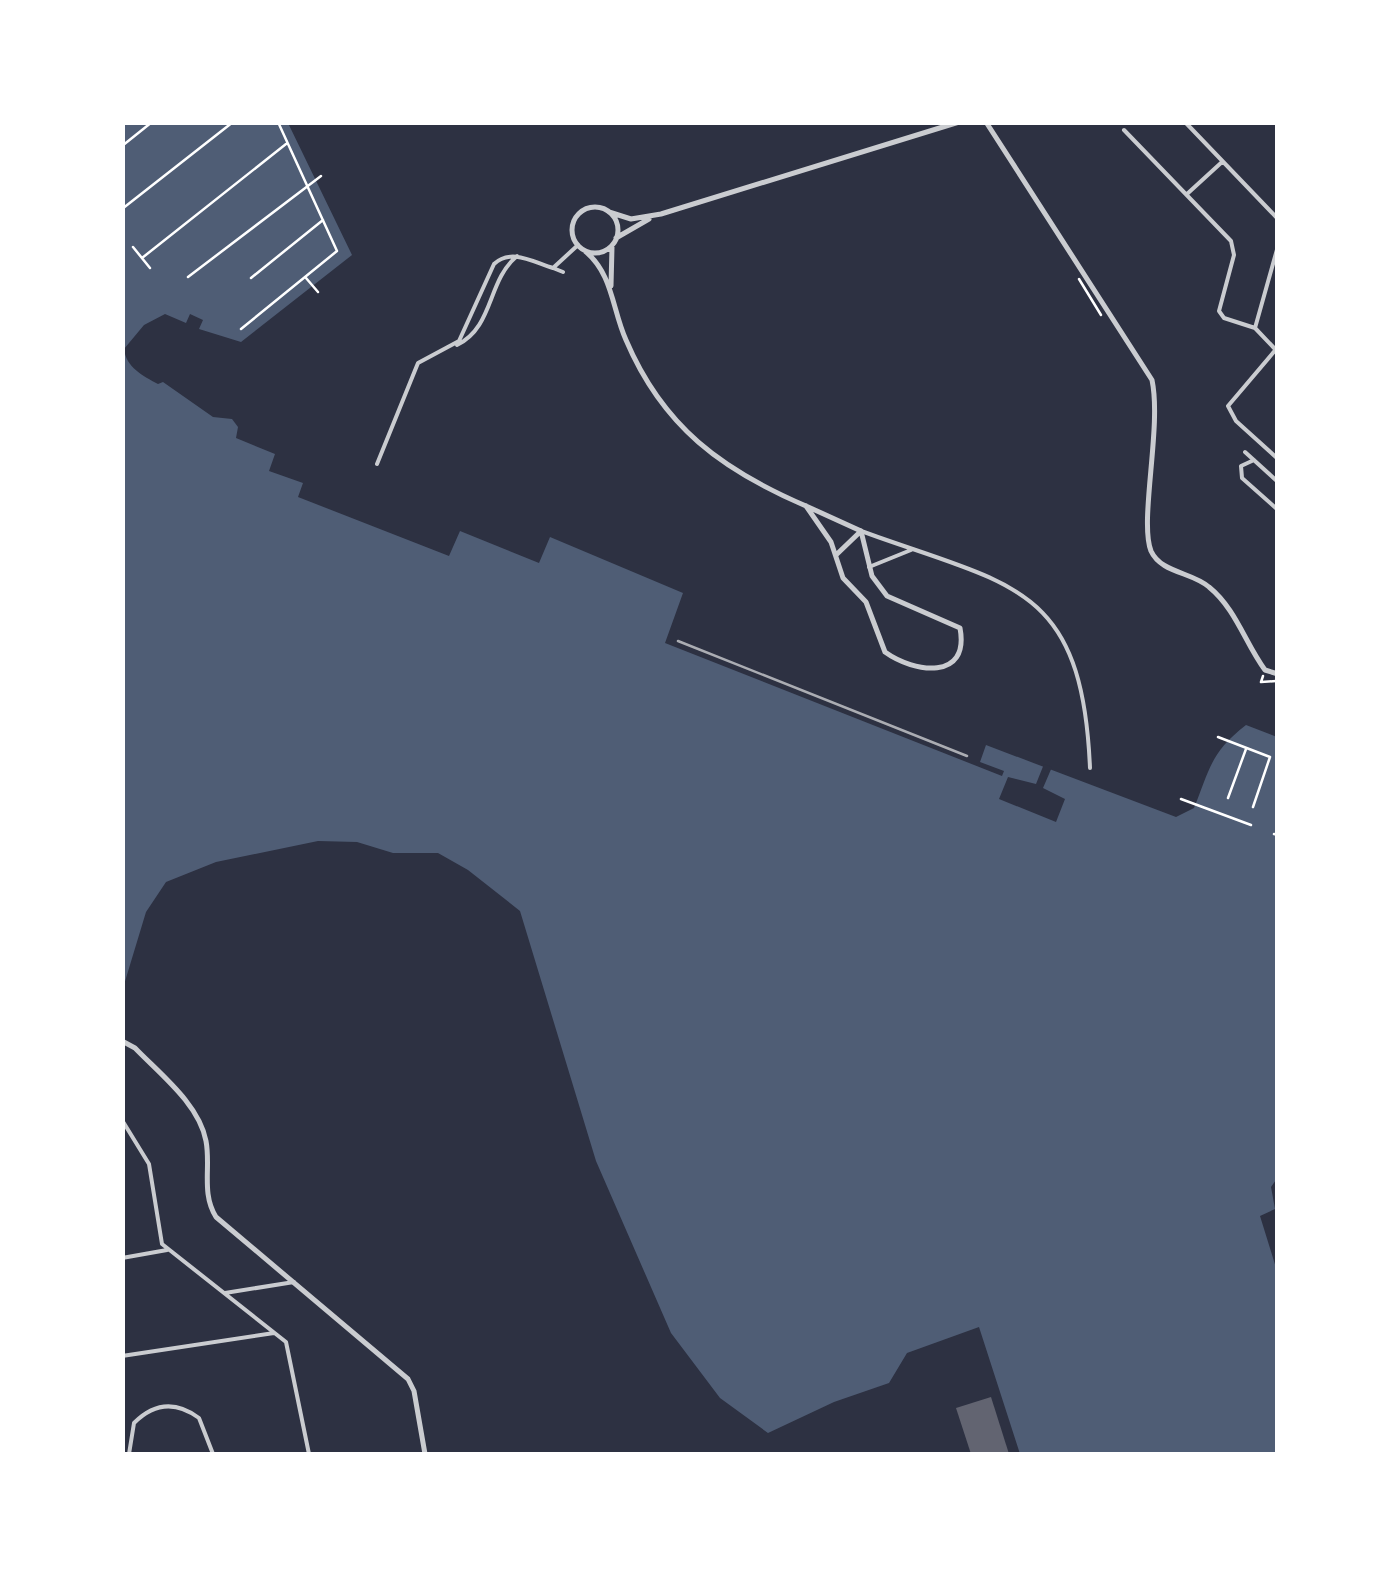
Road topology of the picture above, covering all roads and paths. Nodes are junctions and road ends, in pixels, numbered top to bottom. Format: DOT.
graph roads {
  1 [pos="152,122"];
  2 [pos="233,122"];
  3 [pos="278,122"];
  4 [pos="959,122"];
  5 [pos="986,122"];
  6 [pos="1185,122"];
  7 [pos="1124,130"];
  8 [pos="287,143"];
  9 [pos="122,146"];
  10 [pos="1222,162"];
  11 [pos="321,176"];
  12 [pos="306,183"];
  13 [pos="1187,194"];
  14 [pos="122,209"];
  15 [pos="608,212"];
  16 [pos="661,214"];
  17 [pos="323,220"];
  18 [pos="1278,220"];
  19 [pos="616,240"];
  20 [pos="578,245"];
  21 [pos="1278,246"];
  22 [pos="133,247"];
  23 [pos="586,251"];
  24 [pos="516,256"];
  25 [pos="142,258"];
  26 [pos="150,268"];
  27 [pos="553,268"];
  28 [pos="1078,269"];
  29 [pos="563,272"];
  30 [pos="188,277"];
  31 [pos="305,277"];
  32 [pos="251,278"];
  33 [pos="318,292"];
  34 [pos="613,298"];
  35 [pos="1108,324"];
  36 [pos="1255,328"];
  37 [pos="241,329"];
  38 [pos="453,347"];
  39 [pos="1276,348"];
  40 [pos="1245,452"];
  41 [pos="1254,460"];
  42 [pos="1278,460"];
  43 [pos="377,464"];
  44 [pos="1278,482"];
  45 [pos="806,506"];
  46 [pos="1278,510"];
  47 [pos="861,531"];
  48 [pos="912,549"];
  49 [pos="836,555"];
  50 [pos="869,567"];
  51 [pos="1278,678"];
  52 [pos="1261,682"];
  53 [pos="1218,737"];
  54 [pos="1246,748"];
  55 [pos="1090,768"];
  56 [pos="1228,798"];
  57 [pos="1181,799"];
  58 [pos="1253,807"];
  59 [pos="1251,826"];
  60 [pos="122,1041"];
  61 [pos="122,1120"];
  62 [pos="169,1250"];
  63 [pos="122,1258"];
  64 [pos="294,1282"];
  65 [pos="225,1293"];
  66 [pos="274,1334"];
  67 [pos="122,1356"];
  68 [pos="129,1454"];
  69 [pos="213,1454"];
  70 [pos="308,1454"];
  71 [pos="425,1454"];
  1 -- 9 [label="path"];
  2 -- 14 [label="path"];
  3 -- 8 [label="path"];
  4 -- 16 [label="street"];
  5 -- 51 [label="street"];
  6 -- 10 [label="street"];
  7 -- 13 [label="street"];
  8 -- 12 [label="path"];
  8 -- 25 [label="path"];
  10 -- 13 [label="street"];
  10 -- 18 [label="street"];
  11 -- 12 [label="path"];
  12 -- 17 [label="path"];
  12 -- 30 [label="path"];
  13 -- 36 [label="street"];
  15 -- 16 [label="street"];
  15 -- 19 [label="street"];
  15 -- 20 [label="street"];
  16 -- 19 [label="street"];
  17 -- 31 [label="path"];
  17 -- 32 [label="path"];
  19 -- 23 [label="street"];
  19 -- 34 [label="street"];
  20 -- 23 [label="street"];
  20 -- 27 [label="street"];
  21 -- 36 [label="street"];
  22 -- 25 [label="path"];
  23 -- 34 [label="street"];
  24 -- 27 [label="street"];
  24 -- 38 [label="street"];
  24 -- 38 [label="street"];
  25 -- 26 [label="path"];
  27 -- 29 [label="street"];
  28 -- 35 [label="path"];
  31 -- 33 [label="path"];
  31 -- 37 [label="path"];
  34 -- 45 [label="street"];
  36 -- 39 [label="street"];
  38 -- 43 [label="street"];
  39 -- 42 [label="street"];
  40 -- 41 [label="street"];
  41 -- 44 [label="street"];
  41 -- 46 [label="street"];
  45 -- 47 [label="street"];
  45 -- 49 [label="street"];
  47 -- 48 [label="street"];
  47 -- 49 [label="street"];
  47 -- 50 [label="street"];
  48 -- 50 [label="street"];
  48 -- 55 [label="street"];
  49 -- 50 [label="street"];
  51 -- 52 [label="path"];
  53 -- 54 [label="path"];
  54 -- 56 [label="path"];
  54 -- 58 [label="path"];
  57 -- 59 [label="path"];
  60 -- 64 [label="street"];
  61 -- 62 [label="street"];
  62 -- 63 [label="street"];
  62 -- 65 [label="street"];
  64 -- 65 [label="street"];
  64 -- 71 [label="street"];
  65 -- 66 [label="street"];
  66 -- 67 [label="street"];
  66 -- 70 [label="street"];
  68 -- 69 [label="street"];
}
